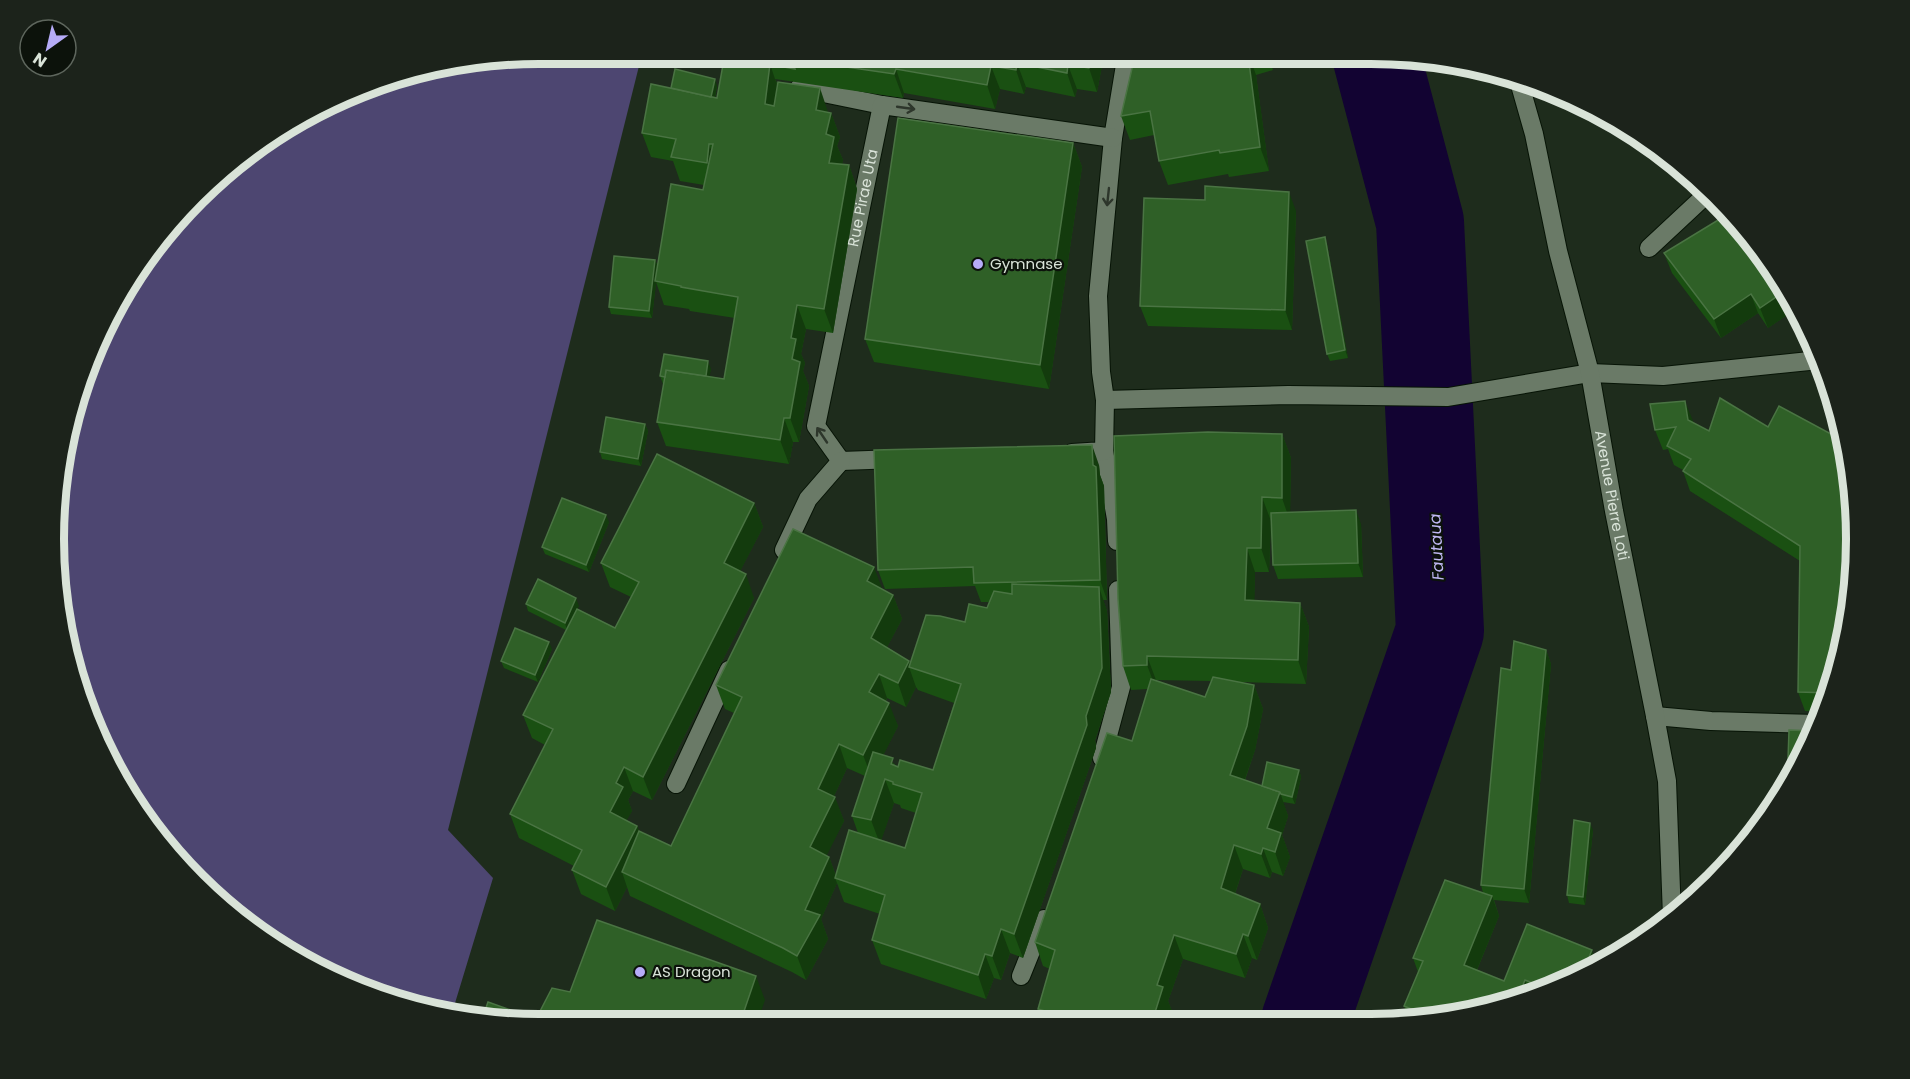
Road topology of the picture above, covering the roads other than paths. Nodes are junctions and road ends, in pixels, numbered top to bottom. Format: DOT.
graph roads {
  1 [pos="1125,64"];
  2 [pos="792,87"];
  3 [pos="1521,89"];
  4 [pos="882,105"];
  5 [pos="1113,138"];
  6 [pos="1701,199"];
  7 [pos="1649,248"];
  8 [pos="1810,361"];
  9 [pos="1590,373"];
  10 [pos="1105,400"];
  11 [pos="1104,451"];
  12 [pos="1056,453"];
  13 [pos="913,459"];
  14 [pos="841,461"];
  15 [pos="778,562"];
  16 [pos="735,657"];
  17 [pos="1655,716"];
  18 [pos="1808,724"];
  19 [pos="1097,775"];
  20 [pos="676,784"];
  21 [pos="1050,902"];
  22 [pos="1672,907"];
  23 [pos="1022,976"];
  1 -- 5 [label="street"];
  2 -- 4 [label="street"];
  3 -- 9 [label="street, Avenue Pierre Loti"];
  4 -- 5 [label="street, one-way"];
  14 -- 4 [label="street, Rue Pirae Uta, one-way"];
  5 -- 10 [label="street, one-way"];
  6 -- 7 [label="street"];
  8 -- 9 [label="street"];
  9 -- 10 [label="street"];
  9 -- 17 [label="street, Avenue Pierre Loti"];
  10 -- 11 [label="street"];
  11 -- 12 [label="street"];
  11 -- 19 [label="street"];
  13 -- 14 [label="street"];
  14 -- 15 [label="street"];
  16 -- 20 [label="street"];
  17 -- 18 [label="street"];
  17 -- 22 [label="street, Avenue Pierre Loti"];
  21 -- 23 [label="street"];
}
